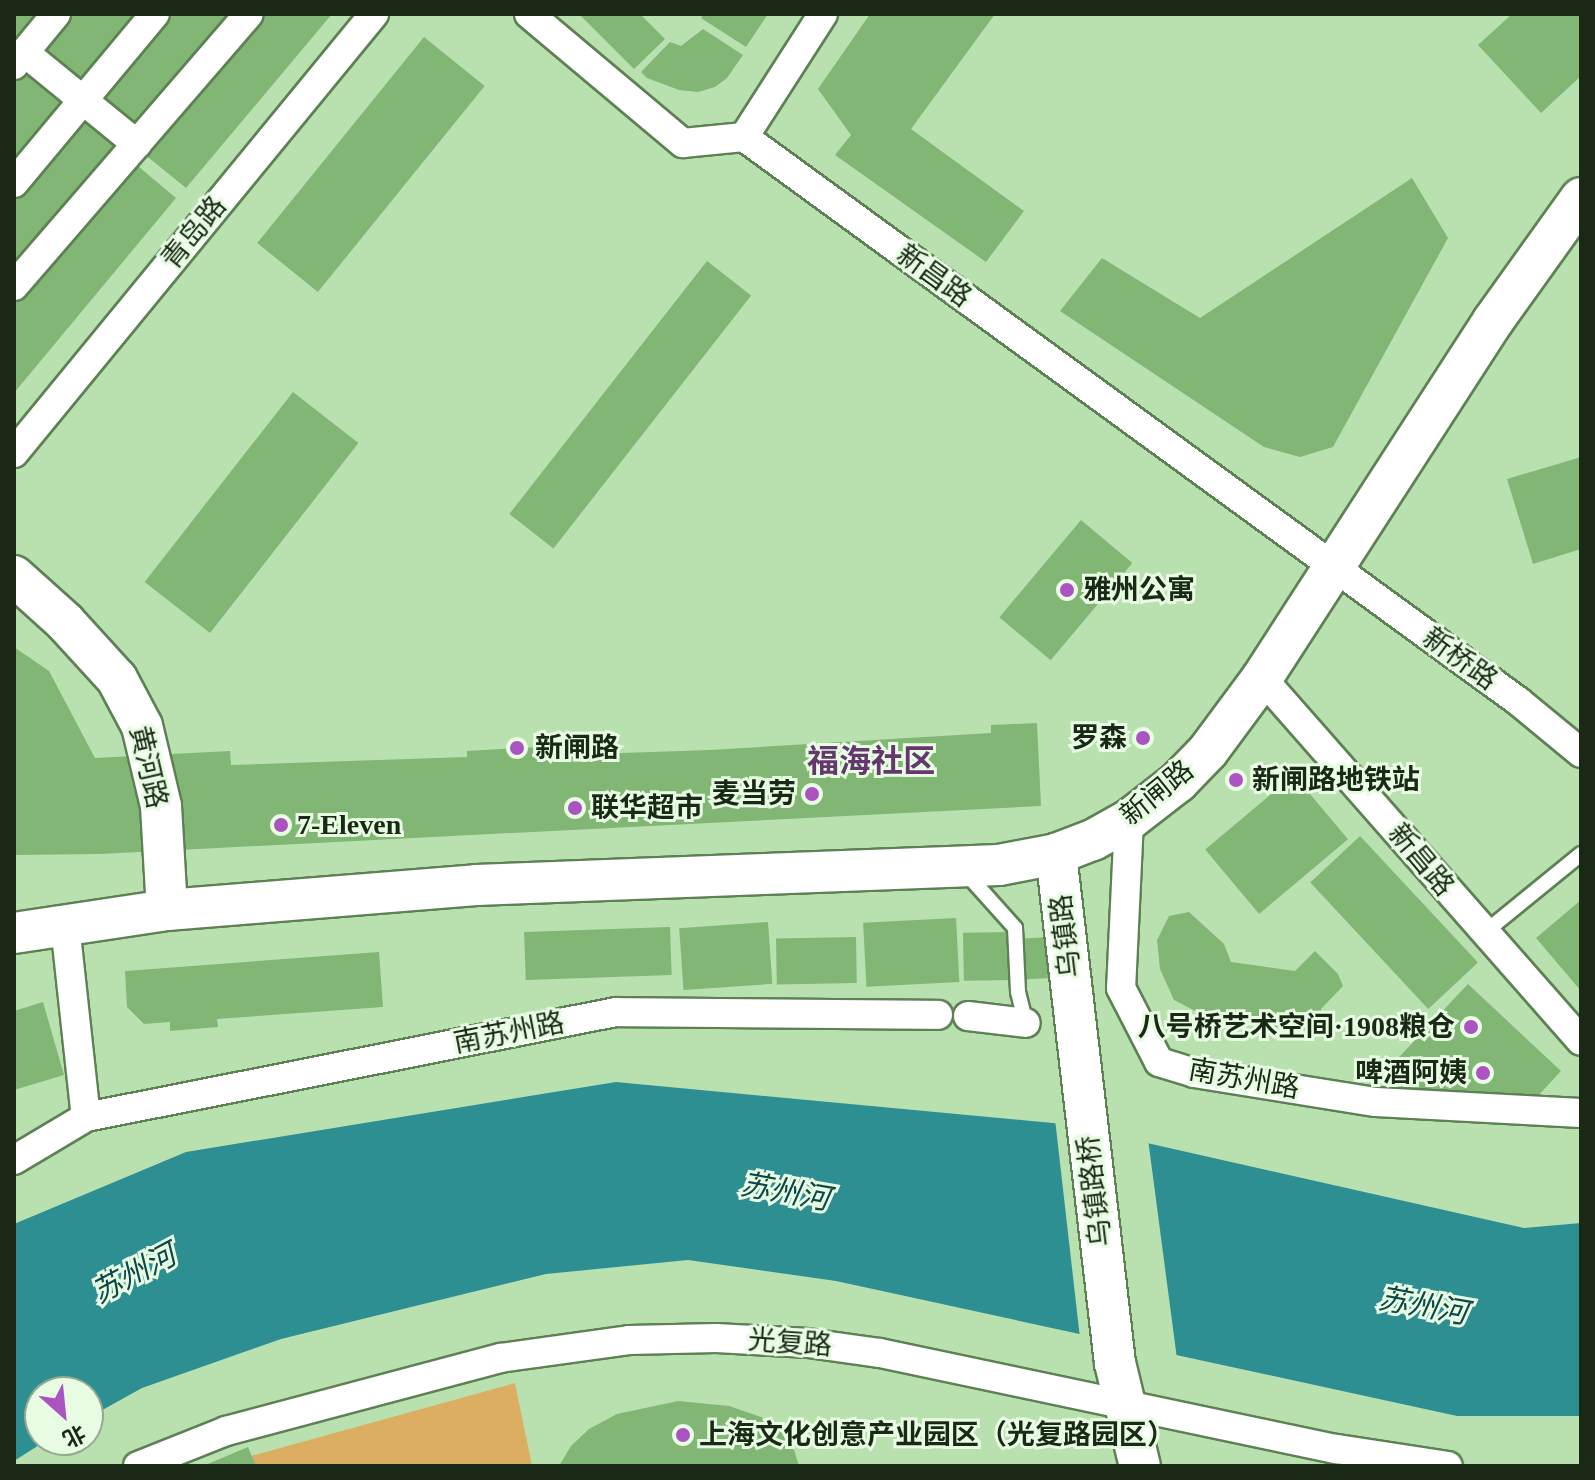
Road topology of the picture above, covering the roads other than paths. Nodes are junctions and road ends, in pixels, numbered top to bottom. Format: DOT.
graph roads {
  1 [pos="56,14"];
  2 [pos="155,14"];
  3 [pos="249,14"];
  4 [pos="374,14"];
  5 [pos="529,14"];
  6 [pos="823,14"];
  7 [pos="19,58"];
  8 [pos="83,100"];
  9 [pos="744,137"];
  10 [pos="137,144"];
  11 [pos="14,183"];
  12 [pos="1581,198"];
  13 [pos="14,286"];
  14 [pos="14,453"];
  15 [pos="1335,569"];
  16 [pos="14,576"];
  17 [pos="1262,678"];
  18 [pos="1581,753"];
  19 [pos="1129,820"];
  20 [pos="1056,854"];
  21 [pos="1581,854"];
  22 [pos="962,868"];
  23 [pos="167,910"];
  24 [pos="65,925"];
  25 [pos="14,933"];
  26 [pos="1484,933"];
  27 [pos="938,1015"];
  28 [pos="968,1016"];
  29 [pos="1075,1019"];
  30 [pos="1026,1023"];
  31 [pos="1581,1041"];
  32 [pos="1581,1113"];
  33 [pos="86,1117"];
  34 [pos="14,1160"];
  35 [pos="1119,1382"];
  36 [pos="138,1466"];
  37 [pos="1140,1466"];
  38 [pos="1448,1466"];
  1 -- 7 [label="street"];
  2 -- 8 [label="street"];
  3 -- 10 [label="street"];
  4 -- 14 [label="street, 青岛路"];
  5 -- 9 [label="street"];
  6 -- 9 [label="street"];
  7 -- 8 [label="street"];
  8 -- 10 [label="street"];
  8 -- 11 [label="street"];
  9 -- 15 [label="street, 新昌路"];
  10 -- 13 [label="street"];
  12 -- 15 [label="main road, 新闸路"];
  15 -- 17 [label="main road, 新闸路"];
  15 -- 18 [label="street, 新桥路"];
  16 -- 23 [label="main road, 黄河路"];
  17 -- 19 [label="main road, 新闸路"];
  17 -- 26 [label="street, 新昌路"];
  19 -- 20 [label="main road, 新闸路"];
  19 -- 32 [label="street, 南苏州路"];
  20 -- 22 [label="main road, 新闸路"];
  20 -- 29 [label="main road, 乌镇路"];
  21 -- 26 [label="lane"];
  22 -- 23 [label="main road, 新闸路"];
  22 -- 30 [label="lane"];
  23 -- 24 [label="main road, 新闸路"];
  24 -- 25 [label="main road, 新闸路"];
  24 -- 33 [label="street"];
  26 -- 31 [label="street, 新昌路"];
  27 -- 33 [label="street, 南苏州路"];
  28 -- 30 [label="street"];
  29 -- 35 [label="main road, 乌镇路桥"];
  33 -- 34 [label="street, 南苏州路"];
  35 -- 36 [label="street, 光复路"];
  35 -- 37 [label="main road"];
  35 -- 38 [label="street, 光复路"];
}
